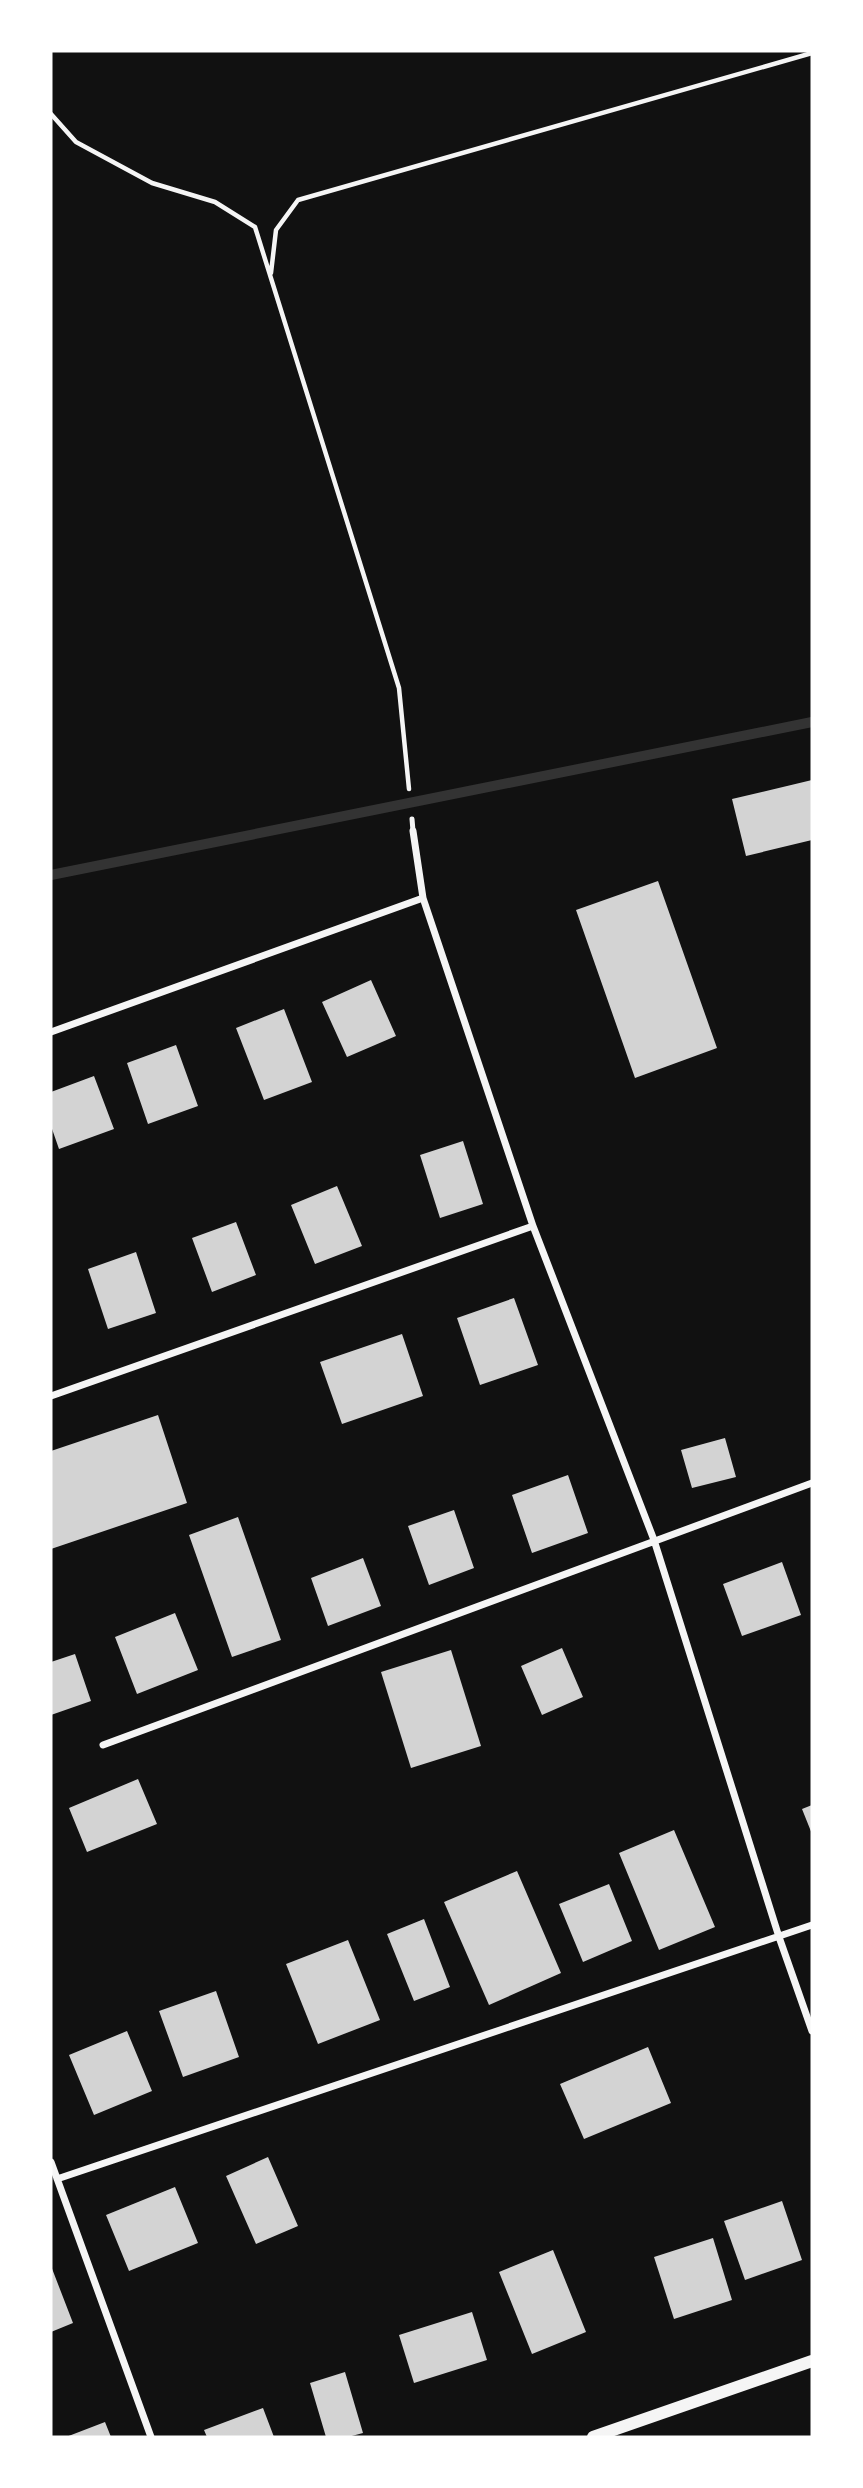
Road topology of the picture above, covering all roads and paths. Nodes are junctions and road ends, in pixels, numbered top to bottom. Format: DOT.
graph roads {
  1 [pos="812,52"];
  2 [pos="51,114"];
  3 [pos="271,277"];
  4 [pos="409,789"];
  5 [pos="412,819"];
  6 [pos="412,831"];
  7 [pos="423,898"];
  8 [pos="51,1031"];
  9 [pos="533,1226"];
  10 [pos="51,1396"];
  11 [pos="812,1483"];
  12 [pos="654,1540"];
  13 [pos="103,1745"];
  14 [pos="812,1925"];
  15 [pos="779,1937"];
  16 [pos="812,2031"];
  17 [pos="51,2162"];
  18 [pos="57,2179"];
  19 [pos="812,2361"];
  20 [pos="151,2437"];
  21 [pos="593,2437"];
  1 -- 3 [label="path"];
  2 -- 3 [label="path"];
  3 -- 4 [label="path"];
  5 -- 6 [label="lane"];
  6 -- 7 [label="street"];
  7 -- 8 [label="street"];
  7 -- 9 [label="street"];
  9 -- 10 [label="street"];
  9 -- 12 [label="street"];
  11 -- 12 [label="street"];
  12 -- 13 [label="street"];
  12 -- 15 [label="street"];
  14 -- 15 [label="street"];
  15 -- 16 [label="street"];
  15 -- 18 [label="street"];
  17 -- 18 [label="street"];
  18 -- 20 [label="street"];
  19 -- 21 [label="street"];
}
